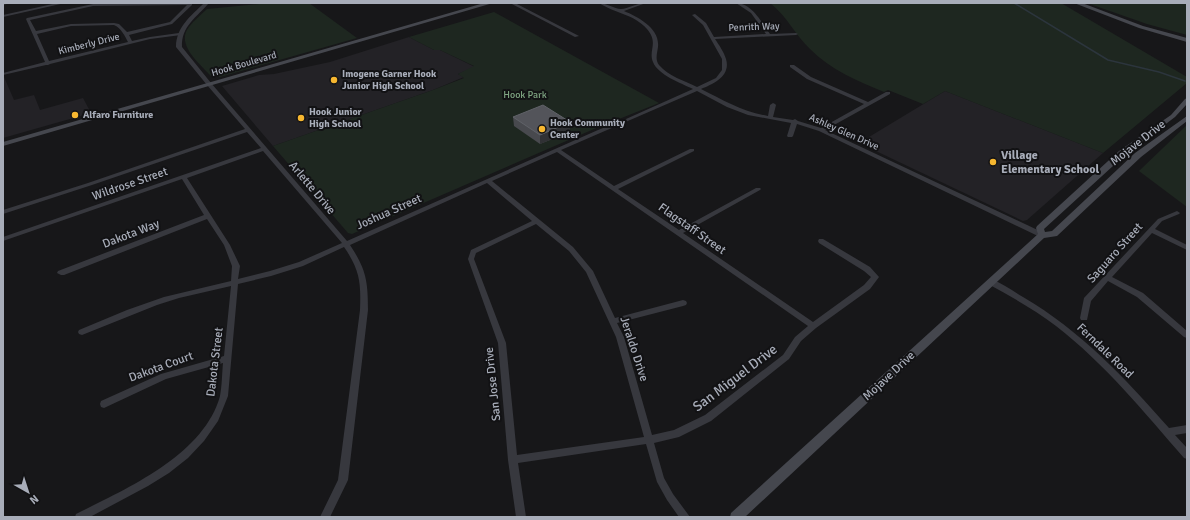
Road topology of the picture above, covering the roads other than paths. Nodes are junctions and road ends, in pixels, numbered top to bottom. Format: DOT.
graph roads {
  1 [pos="8,3"];
  2 [pos="63,3"];
  3 [pos="206,3"];
  4 [pos="490,3"];
  5 [pos="512,3"];
  6 [pos="601,3"];
  7 [pos="644,3"];
  8 [pos="738,3"];
  9 [pos="1077,3"];
  10 [pos="3,4"];
  11 [pos="619,11"];
  12 [pos="694,15"];
  13 [pos="3,16"];
  14 [pos="34,33"];
  15 [pos="126,34"];
  16 [pos="179,34"];
  17 [pos="796,34"];
  18 [pos="577,36"];
  19 [pos="769,36"];
  20 [pos="713,38"];
  21 [pos="1187,40"];
  22 [pos="131,43"];
  23 [pos="48,64"];
  24 [pos="792,66"];
  25 [pos="3,74"];
  26 [pos="209,84"];
  27 [pos="698,89"];
  28 [pos="888,93"];
  29 [pos="1187,100"];
  30 [pos="868,104"];
  31 [pos="773,105"];
  32 [pos="770,118"];
  33 [pos="1187,118"];
  34 [pos="795,121"];
  35 [pos="247,130"];
  36 [pos="822,130"];
  37 [pos="790,136"];
  38 [pos="3,144"];
  39 [pos="264,148"];
  40 [pos="558,150"];
  41 [pos="692,150"];
  42 [pos="183,177"];
  43 [pos="488,180"];
  44 [pos="614,189"];
  45 [pos="758,189"];
  46 [pos="3,212"];
  47 [pos="1176,214"];
  48 [pos="208,216"];
  49 [pos="537,221"];
  50 [pos="1151,230"];
  51 [pos="679,234"];
  52 [pos="1042,236"];
  53 [pos="3,239"];
  54 [pos="821,241"];
  55 [pos="345,243"];
  56 [pos="1187,248"];
  57 [pos="61,273"];
  58 [pos="1108,278"];
  59 [pos="235,282"];
  60 [pos="991,282"];
  61 [pos="683,303"];
  62 [pos="1084,318"];
  63 [pos="614,321"];
  64 [pos="813,326"];
  65 [pos="82,332"];
  66 [pos="1187,335"];
  67 [pos="228,358"];
  68 [pos="104,404"];
  69 [pos="1187,429"];
  70 [pos="1166,432"];
  71 [pos="648,440"];
  72 [pos="1187,455"];
  73 [pos="513,460"];
  74 [pos="326,515"];
  75 [pos="80,517"];
  76 [pos="521,517"];
  77 [pos="685,517"];
  78 [pos="736,517"];
  1 -- 10 [label="street"];
  2 -- 13 [label="street"];
  3 -- 16 [label="street"];
  4 -- 26 [label="main road, Hook Boulevard"];
  5 -- 18 [label="street"];
  6 -- 11 [label="street, Ashley Glen Drive"];
  7 -- 11 [label="street"];
  8 -- 19 [label="street"];
  9 -- 21 [label="main road"];
  11 -- 27 [label="street, Ashley Glen Drive"];
  12 -- 20 [label="street, Joshua Street"];
  14 -- 15 [label="street"];
  14 -- 15 [label="street"];
  14 -- 23 [label="street"];
  15 -- 22 [label="street"];
  16 -- 22 [label="street, Kimberly Drive"];
  16 -- 26 [label="street, Arlette Drive"];
  17 -- 19 [label="street, Penrith Way"];
  19 -- 20 [label="street, Penrith Way"];
  20 -- 27 [label="street, Joshua Street"];
  22 -- 23 [label="street, Kimberly Drive"];
  23 -- 25 [label="street, Kimberly Drive"];
  24 -- 30 [label="street"];
  26 -- 35 [label="street, Arlette Drive"];
  26 -- 38 [label="main road, Hook Boulevard"];
  27 -- 32 [label="street, Ashley Glen Drive"];
  27 -- 40 [label="street, Joshua Street"];
  28 -- 30 [label="street"];
  29 -- 52 [label="main road, Mojave Drive"];
  30 -- 36 [label="street"];
  31 -- 32 [label="street"];
  32 -- 34 [label="street, Ashley Glen Drive"];
  33 -- 52 [label="main road, Mojave Drive"];
  34 -- 36 [label="street, Ashley Glen Drive"];
  34 -- 37 [label="street"];
  35 -- 39 [label="street, Arlette Drive"];
  35 -- 46 [label="street"];
  36 -- 52 [label="street, Ashley Glen Drive"];
  39 -- 42 [label="street, Wildrose Street"];
  39 -- 55 [label="street, Arlette Drive"];
  40 -- 43 [label="street, Joshua Street"];
  40 -- 44 [label="street, Flagstaff Street"];
  41 -- 44 [label="street"];
  42 -- 48 [label="street, Dakota Street"];
  42 -- 53 [label="street, Wildrose Street"];
  43 -- 49 [label="street, Jeraldo Drive"];
  43 -- 55 [label="street, Joshua Street"];
  44 -- 51 [label="street, Flagstaff Street"];
  45 -- 51 [label="street"];
  47 -- 50 [label="street, Saguaro Street"];
  48 -- 57 [label="street, Dakota Way"];
  48 -- 59 [label="street, Dakota Street"];
  49 -- 63 [label="street, Jeraldo Drive"];
  49 -- 73 [label="street, San Jose Drive"];
  50 -- 56 [label="street"];
  50 -- 58 [label="street, Saguaro Street"];
  51 -- 64 [label="street, Flagstaff Street"];
  52 -- 60 [label="main road, Mojave Drive"];
  54 -- 64 [label="street, San Miguel Drive"];
  55 -- 59 [label="street, Joshua Street"];
  55 -- 74 [label="street, Arlette Drive"];
  58 -- 62 [label="street, Saguaro Street"];
  58 -- 66 [label="street"];
  59 -- 65 [label="street, Joshua Street"];
  59 -- 67 [label="street, Dakota Street"];
  60 -- 70 [label="street, Ferndale Road"];
  60 -- 78 [label="main road, Mojave Drive"];
  61 -- 63 [label="street"];
  63 -- 71 [label="street, Jeraldo Drive"];
  64 -- 71 [label="street, San Miguel Drive"];
  67 -- 68 [label="street, Dakota Court"];
  67 -- 75 [label="street, Dakota Street"];
  69 -- 70 [label="street"];
  70 -- 72 [label="street, Ferndale Road"];
  71 -- 73 [label="street, San Miguel Drive"];
  71 -- 77 [label="street, Jeraldo Drive"];
  73 -- 76 [label="street, San Jose Drive"];
}
